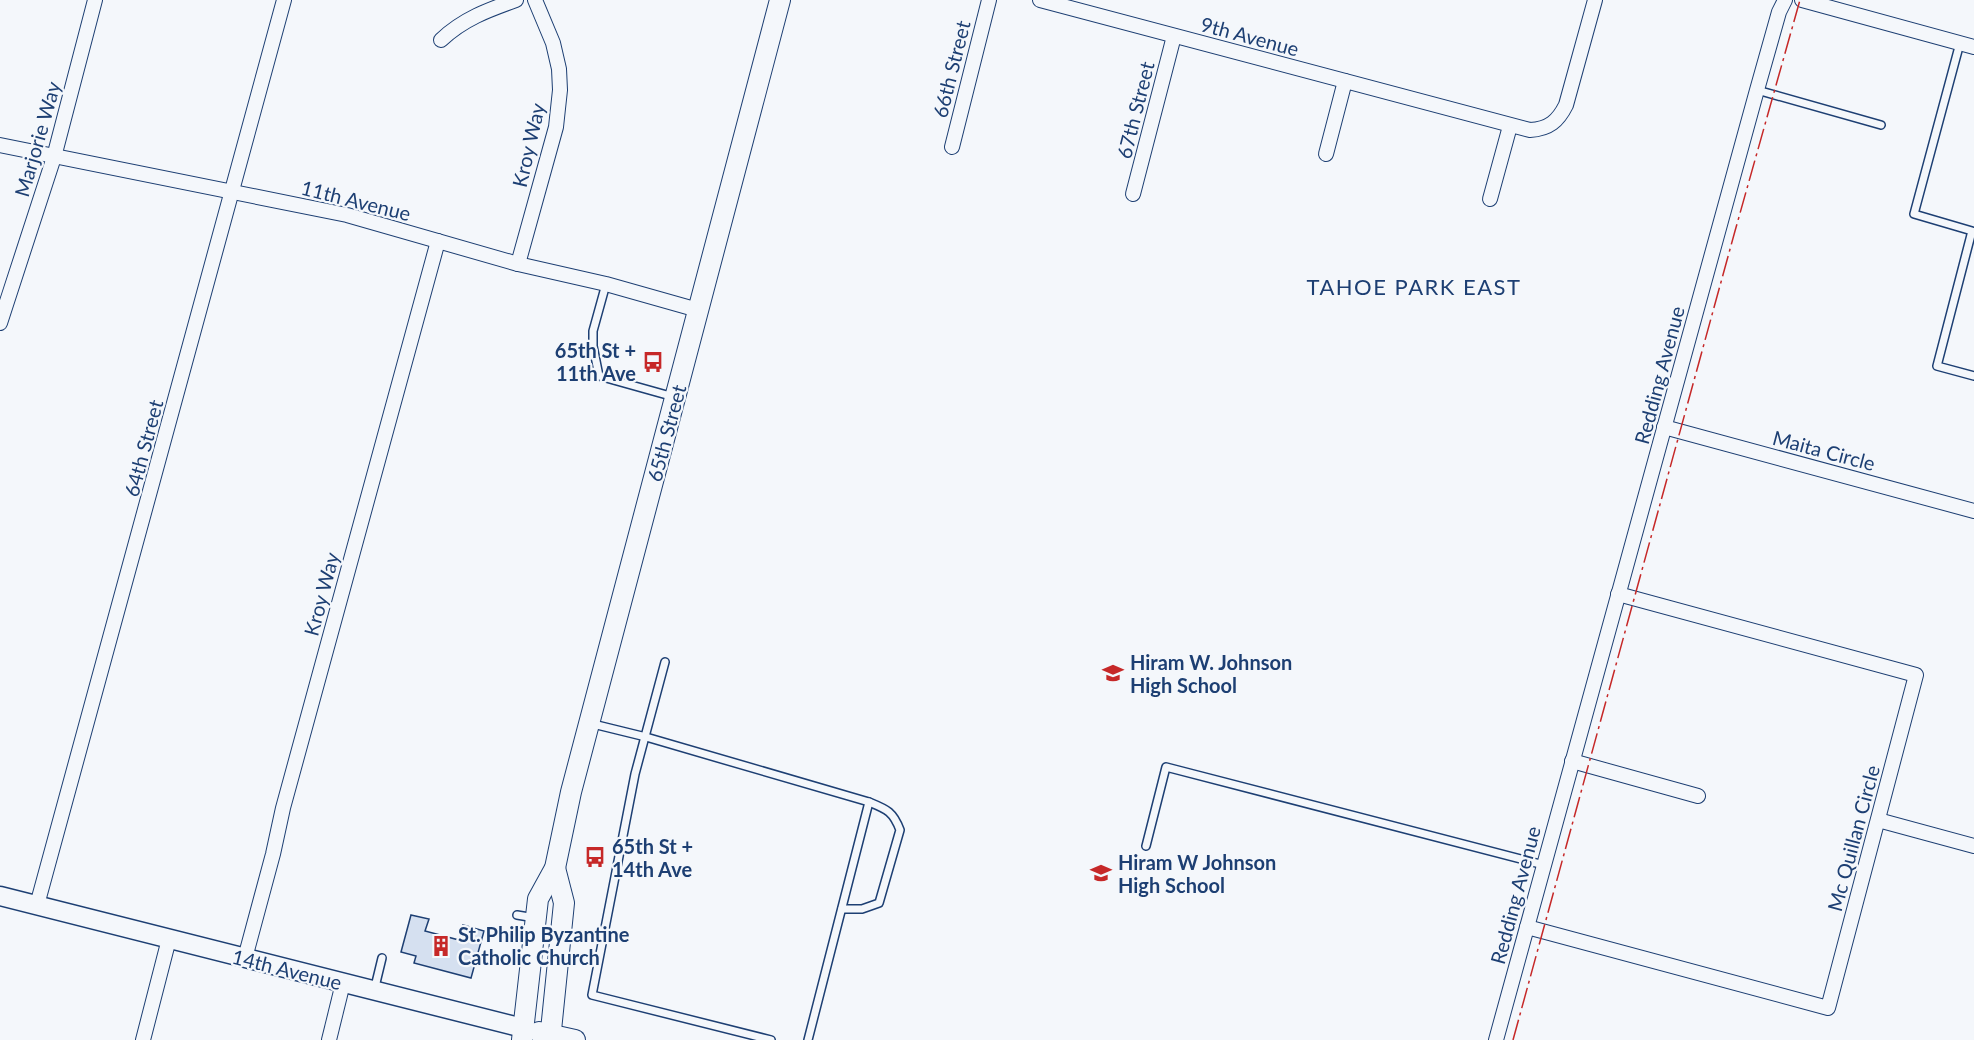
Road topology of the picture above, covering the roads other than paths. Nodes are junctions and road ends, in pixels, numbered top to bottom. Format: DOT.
graph roads {
  1 [pos="95,0"];
  2 [pos="284,0"];
  3 [pos="516,0"];
  4 [pos="535,0"];
  5 [pos="780,0"];
  6 [pos="989,0"];
  7 [pos="1040,0"];
  8 [pos="1595,0"];
  9 [pos="1785,0"];
  10 [pos="1802,0"];
  11 [pos="1174,36"];
  12 [pos="441,40"];
  13 [pos="1967,45"];
  14 [pos="1345,81"];
  15 [pos="1757,90"];
  16 [pos="1881,125"];
  17 [pos="1510,126"];
  18 [pos="0,145"];
  19 [pos="952,147"];
  20 [pos="1326,154"];
  21 [pos="54,158"];
  22 [pos="233,193"];
  23 [pos="1133,194"];
  24 [pos="1490,199"];
  25 [pos="1973,231"];
  26 [pos="438,241"];
  27 [pos="518,264"];
  28 [pos="606,284"];
  29 [pos="698,310"];
  30 [pos="0,322"];
  31 [pos="1974,376"];
  32 [pos="675,397"];
  33 [pos="1664,427"];
  34 [pos="1974,511"];
  35 [pos="1618,594"];
  36 [pos="665,662"];
  37 [pos="593,724"];
  38 [pos="646,737"];
  39 [pos="1572,760"];
  40 [pos="1698,796"];
  41 [pos="869,802"];
  42 [pos="1878,820"];
  43 [pos="1146,846"];
  44 [pos="1974,846"];
  45 [pos="1544,865"];
  46 [pos="555,868"];
  47 [pos="0,896"];
  48 [pos="37,905"];
  49 [pos="842,909"];
  50 [pos="1527,927"];
  51 [pos="169,939"];
  52 [pos="245,958"];
  53 [pos="382,958"];
  54 [pos="343,983"];
  55 [pos="374,991"];
  56 [pos="523,1034"];
  57 [pos="550,1037"];
  58 [pos="142,1040"];
  59 [pos="329,1040"];
  60 [pos="574,1040"];
  61 [pos="771,1040"];
  62 [pos="808,1040"];
  63 [pos="1496,1040"];
  1 -- 21 [label="street, Marjorie Way"];
  2 -- 22 [label="street, 64th Street"];
  3 -- 12 [label="street"];
  4 -- 27 [label="street, Kroy Way"];
  5 -- 29 [label="main road, 65th Street"];
  6 -- 19 [label="street, 66th Street"];
  7 -- 11 [label="street, 9th Avenue"];
  8 -- 17 [label="street, 9th Avenue"];
  9 -- 15 [label="street, Redding Avenue"];
  10 -- 13 [label="street"];
  11 -- 14 [label="street, 9th Avenue"];
  11 -- 23 [label="street, 67th Street"];
  13 -- 25 [label="lane"];
  14 -- 17 [label="street, 9th Avenue"];
  14 -- 20 [label="street"];
  15 -- 16 [label="lane"];
  15 -- 33 [label="street, Redding Avenue"];
  17 -- 24 [label="street"];
  18 -- 21 [label="street, 11th Avenue"];
  21 -- 22 [label="street, 11th Avenue"];
  21 -- 30 [label="street, Marjorie Way"];
  22 -- 26 [label="street, 11th Avenue"];
  22 -- 48 [label="street, 64th Street"];
  25 -- 31 [label="lane"];
  26 -- 27 [label="street, 11th Avenue"];
  26 -- 52 [label="street, Kroy Way"];
  27 -- 28 [label="street, 11th Avenue"];
  28 -- 29 [label="street, 11th Avenue"];
  28 -- 32 [label="lane"];
  29 -- 32 [label="main road, 65th Street"];
  32 -- 46 [label="main road, 65th Street"];
  33 -- 34 [label="street, Maita Circle"];
  33 -- 35 [label="street, Redding Avenue"];
  35 -- 39 [label="street, Redding Avenue"];
  35 -- 42 [label="street, Mc Quillan Circle"];
  36 -- 38 [label="lane"];
  37 -- 38 [label="lane"];
  38 -- 41 [label="lane"];
  38 -- 61 [label="lane"];
  39 -- 40 [label="street"];
  39 -- 45 [label="street, Redding Avenue"];
  41 -- 49 [label="lane"];
  41 -- 49 [label="lane"];
  42 -- 44 [label="street"];
  42 -- 50 [label="street, Mc Quillan Circle"];
  43 -- 45 [label="lane"];
  45 -- 50 [label="street, Redding Avenue"];
  46 -- 56 [label="main road, 65th Street"];
  46 -- 57 [label="main road, 65th Street"];
  47 -- 48 [label="street, 14th Avenue"];
  48 -- 51 [label="street, 14th Avenue"];
  49 -- 62 [label="lane"];
  50 -- 63 [label="street, Redding Avenue"];
  51 -- 52 [label="street, 14th Avenue"];
  51 -- 58 [label="street"];
  52 -- 54 [label="street, 14th Avenue"];
  53 -- 55 [label="lane"];
  54 -- 55 [label="street, 14th Avenue"];
  54 -- 59 [label="street"];
  55 -- 56 [label="street, 14th Avenue"];
  56 -- 57 [label="main road, 14th Avenue"];
  57 -- 60 [label="main road, 14th Avenue"];
}
